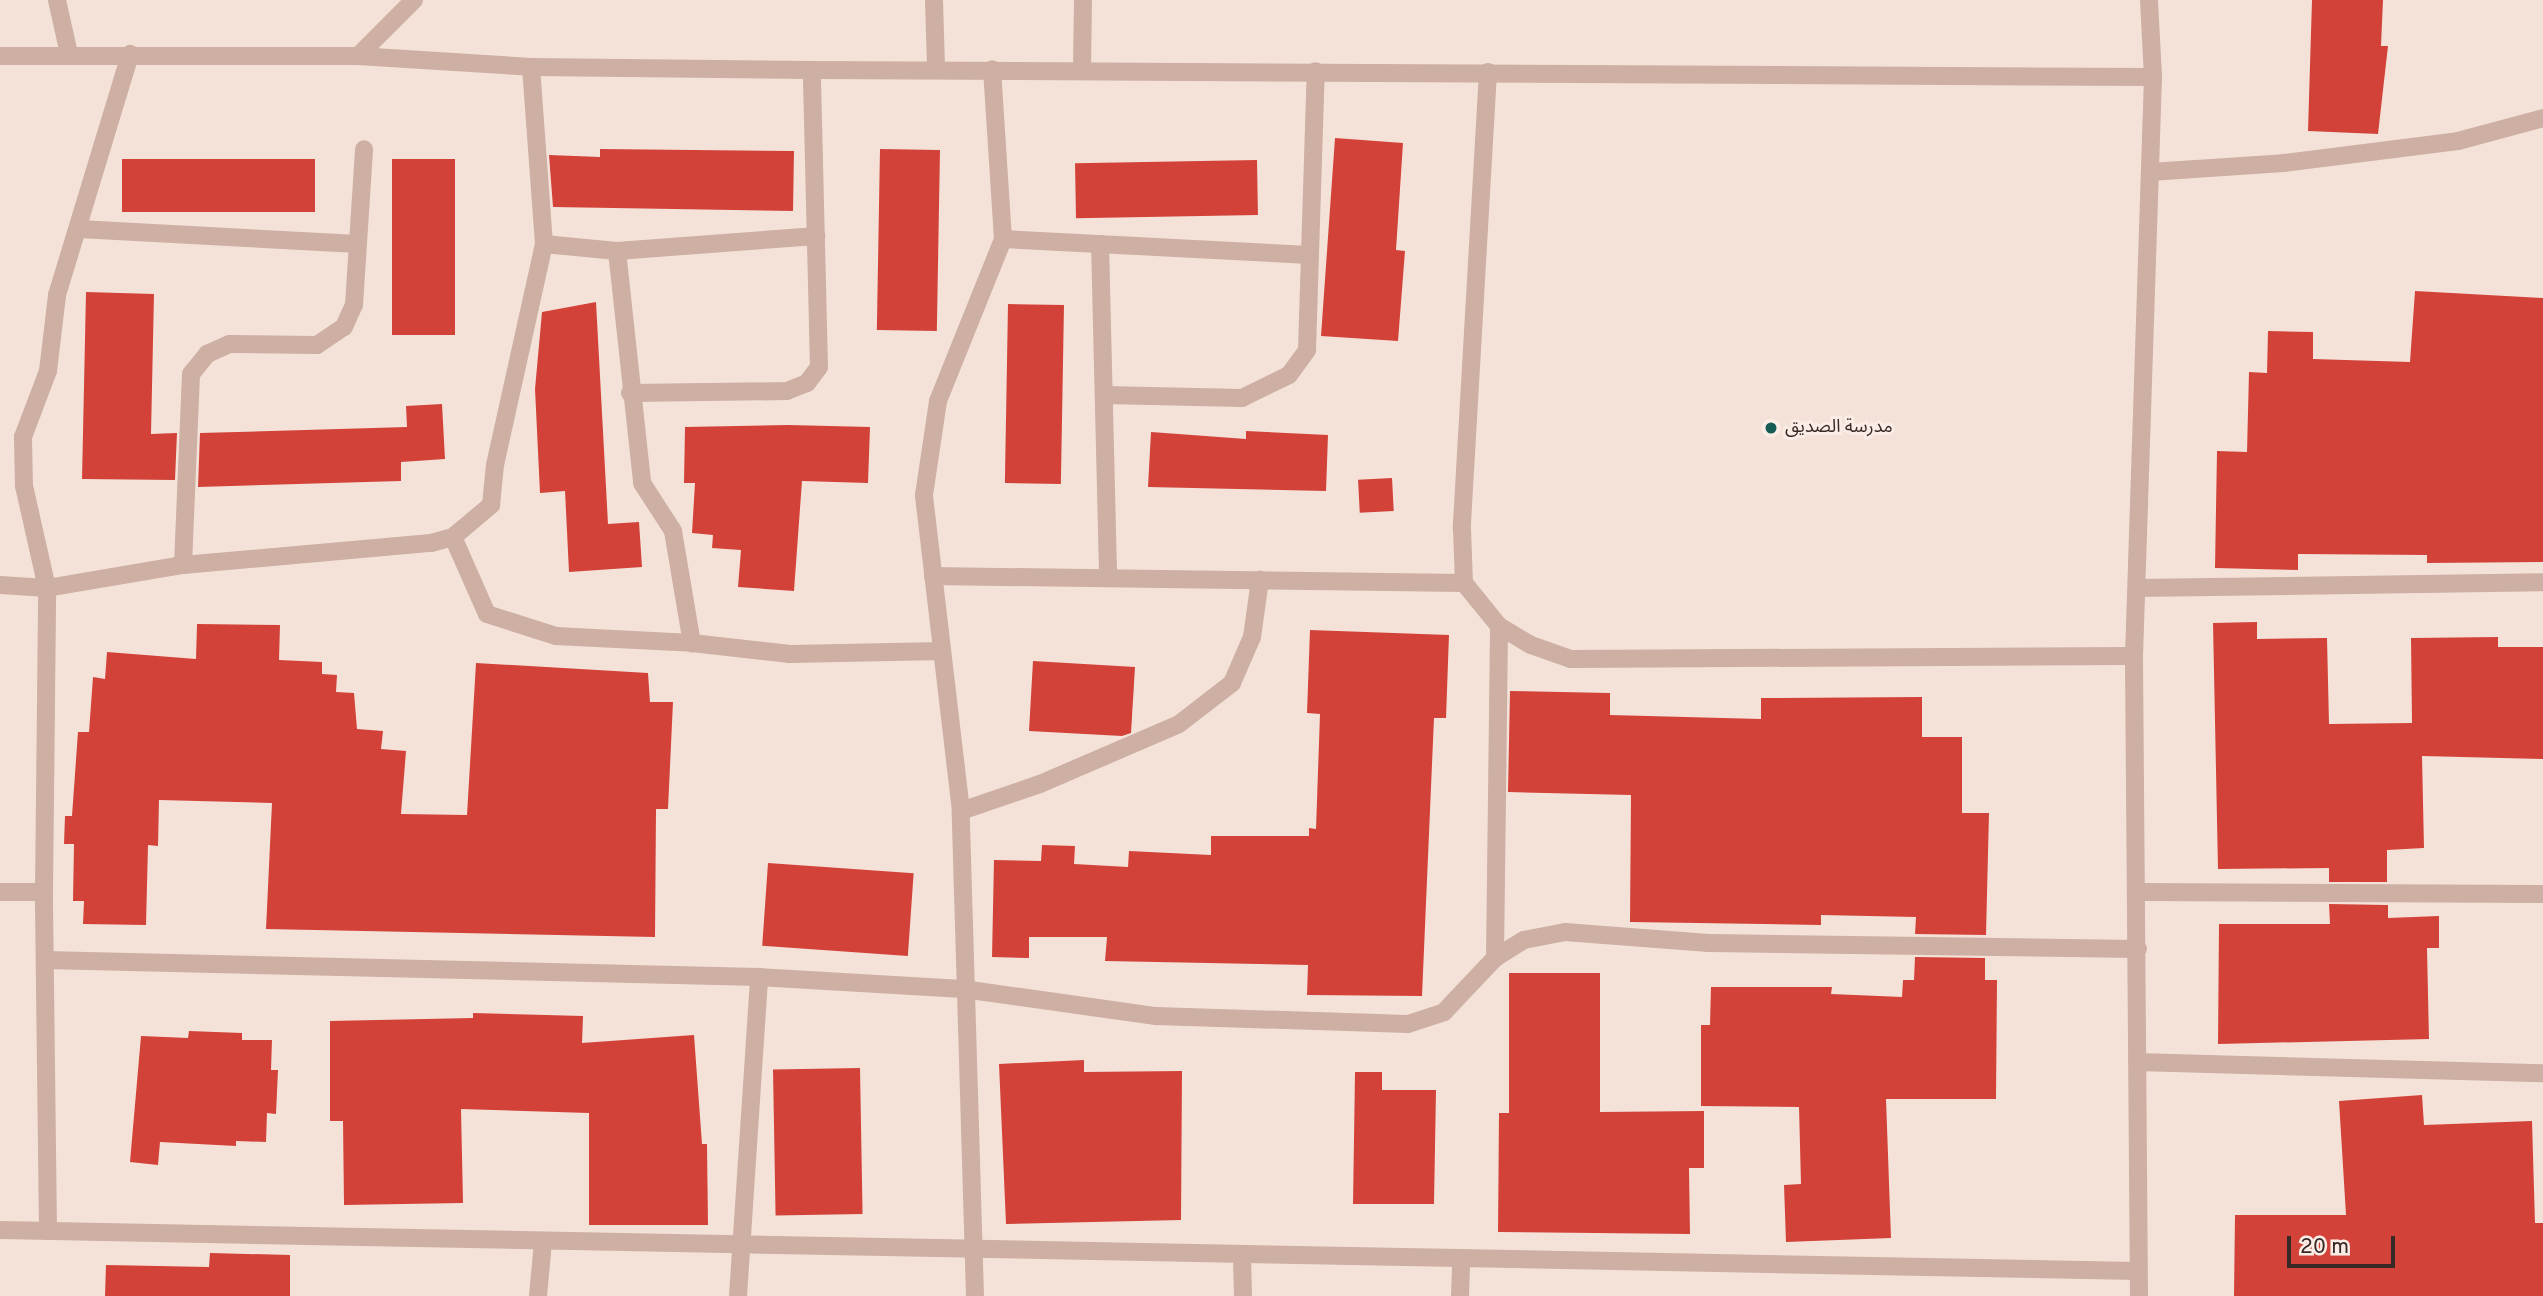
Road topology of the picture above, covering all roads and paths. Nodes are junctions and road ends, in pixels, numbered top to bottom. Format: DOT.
graph roads {
  1 [pos="58,0"];
  2 [pos="414,0"];
  3 [pos="934,0"];
  4 [pos="1083,0"];
  5 [pos="2149,0"];
  6 [pos="69,54"];
  7 [pos="130,54"];
  8 [pos="0,56"];
  9 [pos="358,56"];
  10 [pos="531,67"];
  11 [pos="936,69"];
  12 [pos="992,69"];
  13 [pos="812,70"];
  14 [pos="1082,70"];
  15 [pos="1316,71"];
  16 [pos="1488,72"];
  17 [pos="2153,76"];
  18 [pos="2543,118"];
  19 [pos="364,149"];
  20 [pos="2150,172"];
  21 [pos="79,229"];
  22 [pos="816,236"];
  23 [pos="1003,239"];
  24 [pos="358,244"];
  25 [pos="544,244"];
  26 [pos="1100,244"];
  27 [pos="617,251"];
  28 [pos="1309,256"];
  29 [pos="630,393"];
  30 [pos="1104,395"];
  31 [pos="453,537"];
  32 [pos="183,565"];
  33 [pos="933,576"];
  34 [pos="1108,578"];
  35 [pos="1260,580"];
  36 [pos="2543,582"];
  37 [pos="1464,583"];
  38 [pos="0,585"];
  39 [pos="47,587"];
  40 [pos="2137,588"];
  41 [pos="1499,626"];
  42 [pos="692,643"];
  43 [pos="942,652"];
  44 [pos="2134,656"];
  45 [pos="961,811"];
  46 [pos="0,892"];
  47 [pos="44,892"];
  48 [pos="2139,892"];
  49 [pos="2543,894"];
  50 [pos="2138,949"];
  51 [pos="1494,958"];
  52 [pos="45,960"];
  53 [pos="759,978"];
  54 [pos="963,989"];
  55 [pos="2137,1062"];
  56 [pos="2543,1073"];
  57 [pos="0,1230"];
  58 [pos="48,1231"];
  59 [pos="543,1242"];
  60 [pos="739,1245"];
  61 [pos="975,1250"];
  62 [pos="1241,1256"];
  63 [pos="1461,1260"];
  64 [pos="2138,1271"];
  65 [pos="538,1296"];
  66 [pos="738,1296"];
  67 [pos="975,1296"];
  68 [pos="1243,1296"];
  69 [pos="1460,1296"];
  70 [pos="2139,1296"];
  1 -- 6 [label="street"];
  2 -- 9 [label="street"];
  3 -- 11 [label="street"];
  4 -- 14 [label="street"];
  5 -- 17 [label="street"];
  6 -- 7 [label="street"];
  6 -- 8 [label="street"];
  7 -- 9 [label="street"];
  7 -- 21 [label="street"];
  9 -- 10 [label="street"];
  10 -- 13 [label="street"];
  10 -- 25 [label="street"];
  11 -- 12 [label="street"];
  11 -- 13 [label="street"];
  12 -- 14 [label="street"];
  12 -- 23 [label="street"];
  13 -- 22 [label="street"];
  14 -- 15 [label="street"];
  15 -- 16 [label="street"];
  15 -- 28 [label="street"];
  16 -- 17 [label="street"];
  16 -- 37 [label="street"];
  17 -- 20 [label="street"];
  18 -- 20 [label="street"];
  19 -- 24 [label="street"];
  20 -- 40 [label="street"];
  21 -- 24 [label="street"];
  21 -- 39 [label="street"];
  22 -- 27 [label="street"];
  22 -- 29 [label="street"];
  23 -- 26 [label="street"];
  23 -- 33 [label="street"];
  24 -- 32 [label="street"];
  25 -- 27 [label="street"];
  25 -- 31 [label="street"];
  26 -- 28 [label="street"];
  26 -- 30 [label="street"];
  27 -- 29 [label="street"];
  28 -- 30 [label="street"];
  29 -- 42 [label="street"];
  30 -- 34 [label="street"];
  31 -- 32 [label="street"];
  31 -- 42 [label="street"];
  32 -- 39 [label="street"];
  33 -- 34 [label="street"];
  33 -- 43 [label="street"];
  34 -- 35 [label="street"];
  35 -- 37 [label="street"];
  35 -- 45 [label="street"];
  36 -- 40 [label="street"];
  37 -- 41 [label="street"];
  38 -- 39 [label="street"];
  39 -- 47 [label="street"];
  40 -- 44 [label="street"];
  41 -- 44 [label="street"];
  41 -- 51 [label="street"];
  42 -- 43 [label="street"];
  43 -- 45 [label="street"];
  44 -- 48 [label="street"];
  45 -- 54 [label="street"];
  46 -- 47 [label="street"];
  47 -- 52 [label="street"];
  48 -- 49 [label="street"];
  48 -- 50 [label="street"];
  50 -- 51 [label="street"];
  50 -- 55 [label="street"];
  51 -- 54 [label="street"];
  52 -- 53 [label="street"];
  52 -- 58 [label="street"];
  53 -- 54 [label="street"];
  53 -- 60 [label="street"];
  54 -- 61 [label="street"];
  55 -- 56 [label="street"];
  55 -- 64 [label="street"];
  57 -- 58 [label="street"];
  58 -- 59 [label="street"];
  59 -- 60 [label="street"];
  59 -- 65 [label="street"];
  60 -- 61 [label="street"];
  60 -- 66 [label="street"];
  61 -- 62 [label="street"];
  61 -- 67 [label="street"];
  62 -- 63 [label="street"];
  62 -- 68 [label="street"];
  63 -- 64 [label="street"];
  63 -- 69 [label="street"];
  64 -- 70 [label="street"];
}
